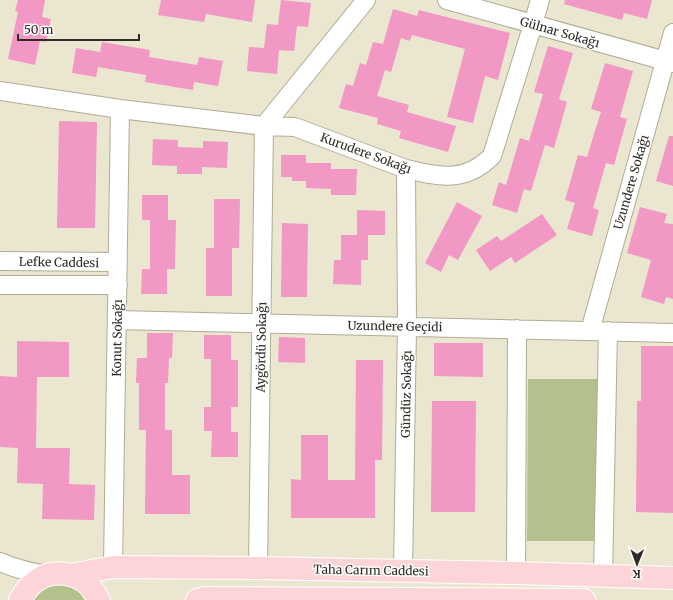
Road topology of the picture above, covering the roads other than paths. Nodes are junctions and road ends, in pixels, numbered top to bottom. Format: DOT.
graph roads {
  1 [pos="366,0"];
  2 [pos="447,0"];
  3 [pos="540,0"];
  4 [pos="534,24"];
  5 [pos="673,33"];
  6 [pos="669,62"];
  7 [pos="0,91"];
  8 [pos="120,108"];
  9 [pos="264,126"];
  10 [pos="406,169"];
  11 [pos="0,261"];
  12 [pos="118,262"];
  13 [pos="0,284"];
  14 [pos="118,286"];
  15 [pos="117,320"];
  16 [pos="261,323"];
  17 [pos="407,326"];
  18 [pos="517,329"];
  19 [pos="590,331"];
  20 [pos="608,331"];
  21 [pos="673,333"];
  22 [pos="0,562"];
  23 [pos="114,567"];
  24 [pos="258,568"];
  25 [pos="403,571"];
  26 [pos="516,573"];
  27 [pos="60,575"];
  28 [pos="603,576"];
  29 [pos="673,578"];
  30 [pos="20,600"];
  31 [pos="99,600"];
  32 [pos="197,600"];
  33 [pos="584,600"];
  1 -- 9 [label="street"];
  2 -- 4 [label="street, Gülnar Sokağı"];
  3 -- 4 [label="street, Kurudere Sokağı"];
  4 -- 6 [label="street, Gülnar Sokağı"];
  4 -- 10 [label="street, Kurudere Sokağı"];
  5 -- 6 [label="street, Uzundere Sokağı"];
  6 -- 19 [label="street, Uzundere Sokağı"];
  7 -- 8 [label="street, Kurudere Sokağı"];
  8 -- 9 [label="street, Kurudere Sokağı"];
  8 -- 12 [label="street, Konut Sokağı"];
  9 -- 10 [label="street, Kurudere Sokağı"];
  9 -- 16 [label="street, Aygördü Sokağı"];
  10 -- 17 [label="street, Gündüz Sokağı"];
  11 -- 12 [label="street, Lefke Caddesi"];
  12 -- 14 [label="street, Konut Sokağı"];
  13 -- 14 [label="street, Lefke Caddesi"];
  14 -- 15 [label="street, Konut Sokağı"];
  15 -- 16 [label="street, Uzundere Geçidi"];
  15 -- 23 [label="street, Konut Sokağı"];
  16 -- 17 [label="street, Uzundere Geçidi"];
  16 -- 24 [label="street, Aygördü Sokağı"];
  17 -- 18 [label="street, Uzundere Geçidi"];
  17 -- 25 [label="street, Gündüz Sokağı"];
  18 -- 19 [label="street, Uzundere Geçidi"];
  18 -- 26 [label="street"];
  19 -- 20 [label="street, Uzundere Geçidi"];
  20 -- 21 [label="street, Uzundere Geçidi"];
  20 -- 28 [label="street"];
  22 -- 27 [label="street"];
  23 -- 24 [label="main road, Taha Carım Caddesi"];
  23 -- 27 [label="main road, Taha Carım Caddesi"];
  24 -- 25 [label="main road, Taha Carım Caddesi"];
  25 -- 26 [label="main road, Taha Carım Caddesi"];
  26 -- 28 [label="main road, Taha Carım Caddesi"];
  27 -- 30 [label="main road, Taha Carım Caddesi"];
  27 -- 31 [label="main road"];
  28 -- 29 [label="main road, Taha Carım Caddesi"];
  32 -- 33 [label="main road"];
}
